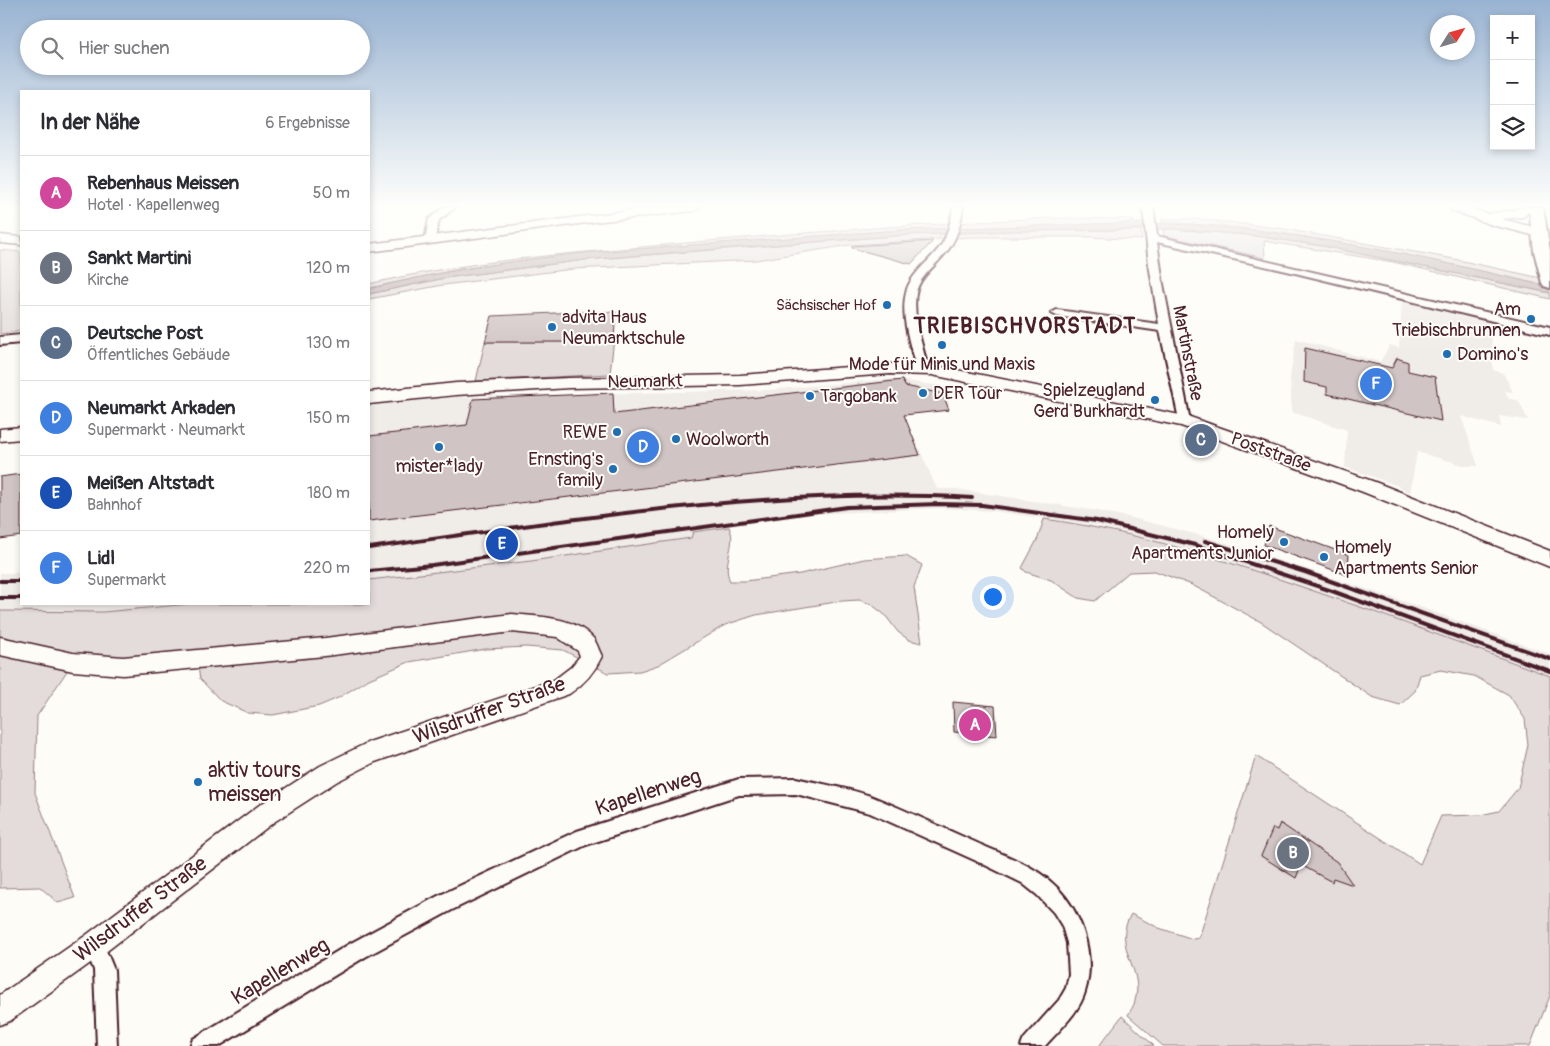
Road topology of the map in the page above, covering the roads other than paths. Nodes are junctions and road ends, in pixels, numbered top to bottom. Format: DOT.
graph roads {
  1 [pos="938,256"];
  2 [pos="1153,256"];
  3 [pos="1238,256"];
  4 [pos="1545,256"];
  5 [pos="1550,282"];
  6 [pos="1426,301"];
  7 [pos="1057,313"];
  8 [pos="1165,328"];
  9 [pos="1550,332"];
  10 [pos="20,339"];
  11 [pos="0,341"];
  12 [pos="922,369"];
  13 [pos="370,398"];
  14 [pos="1184,421"];
  15 [pos="20,433"];
  16 [pos="0,435"];
  17 [pos="1550,560"];
  18 [pos="0,646"];
  19 [pos="94,945"];
  20 [pos="0,1011"];
  21 [pos="106,1046"];
  22 [pos="200,1046"];
  23 [pos="1031,1046"];
  1 -- 12 [label="street"];
  2 -- 8 [label="street, Martinstraße"];
  3 -- 6 [label="street"];
  4 -- 5 [label="main road"];
  6 -- 9 [label="street"];
  7 -- 8 [label="street"];
  8 -- 14 [label="street, Martinstraße"];
  10 -- 11 [label="street"];
  12 -- 13 [label="main road, Neumarkt"];
  12 -- 14 [label="main road, Poststraße"];
  14 -- 17 [label="main road, Poststraße"];
  15 -- 16 [label="main road"];
  18 -- 19 [label="main road, Wilsdruffer Straße"];
  19 -- 20 [label="main road, Wilsdruffer Straße"];
  19 -- 21 [label="street"];
  22 -- 23 [label="street, Kapellenweg"];
}
